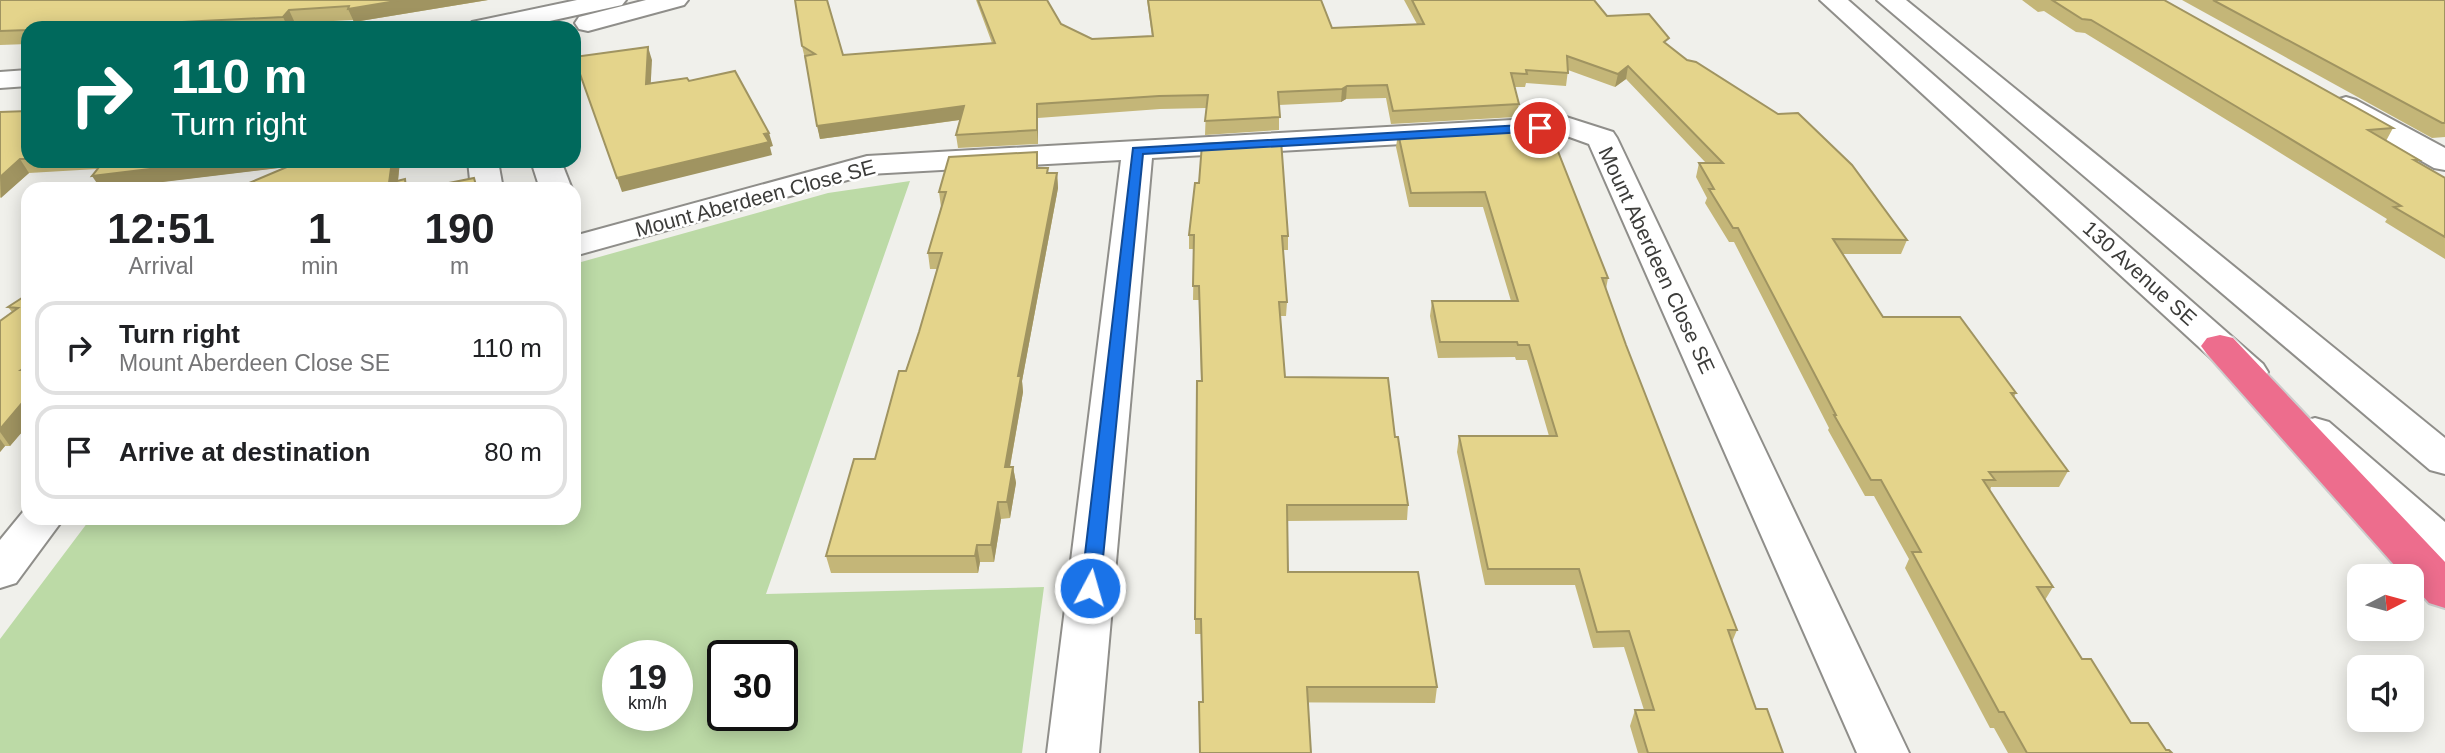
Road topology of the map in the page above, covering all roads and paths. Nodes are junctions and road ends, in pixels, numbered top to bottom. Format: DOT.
graph roads {
  1 [pos="612,0"];
  2 [pos="675,0"];
  3 [pos="1833,0"];
  4 [pos="1890,0"];
  5 [pos="514,21"];
  6 [pos="581,25"];
  7 [pos="21,78"];
  8 [pos="0,80"];
  9 [pos="2325,94"];
  10 [pos="21,102"];
  11 [pos="0,103"];
  12 [pos="1137,151"];
  13 [pos="2445,161"];
  14 [pos="581,243"];
  15 [pos="2220,346"];
  16 [pos="2445,460"];
  17 [pos="36,525"];
  18 [pos="2445,547"];
  19 [pos="0,570"];
  20 [pos="2445,592"];
  21 [pos="1073,753"];
  22 [pos="1883,753"];
  1 -- 5 [label="street"];
  2 -- 6 [label="street"];
  3 -- 15 [label="street, 130 Avenue SE"];
  4 -- 16 [label="street"];
  7 -- 8 [label="street"];
  9 -- 13 [label="street"];
  10 -- 11 [label="street"];
  12 -- 14 [label="street, Mount Aberdeen Close SE"];
  12 -- 21 [label="street"];
  12 -- 22 [label="street, Mount Aberdeen Close SE"];
  15 -- 18 [label="street, 130 Avenue SE"];
  15 -- 20 [label="highway"];
  17 -- 19 [label="street"];
}
